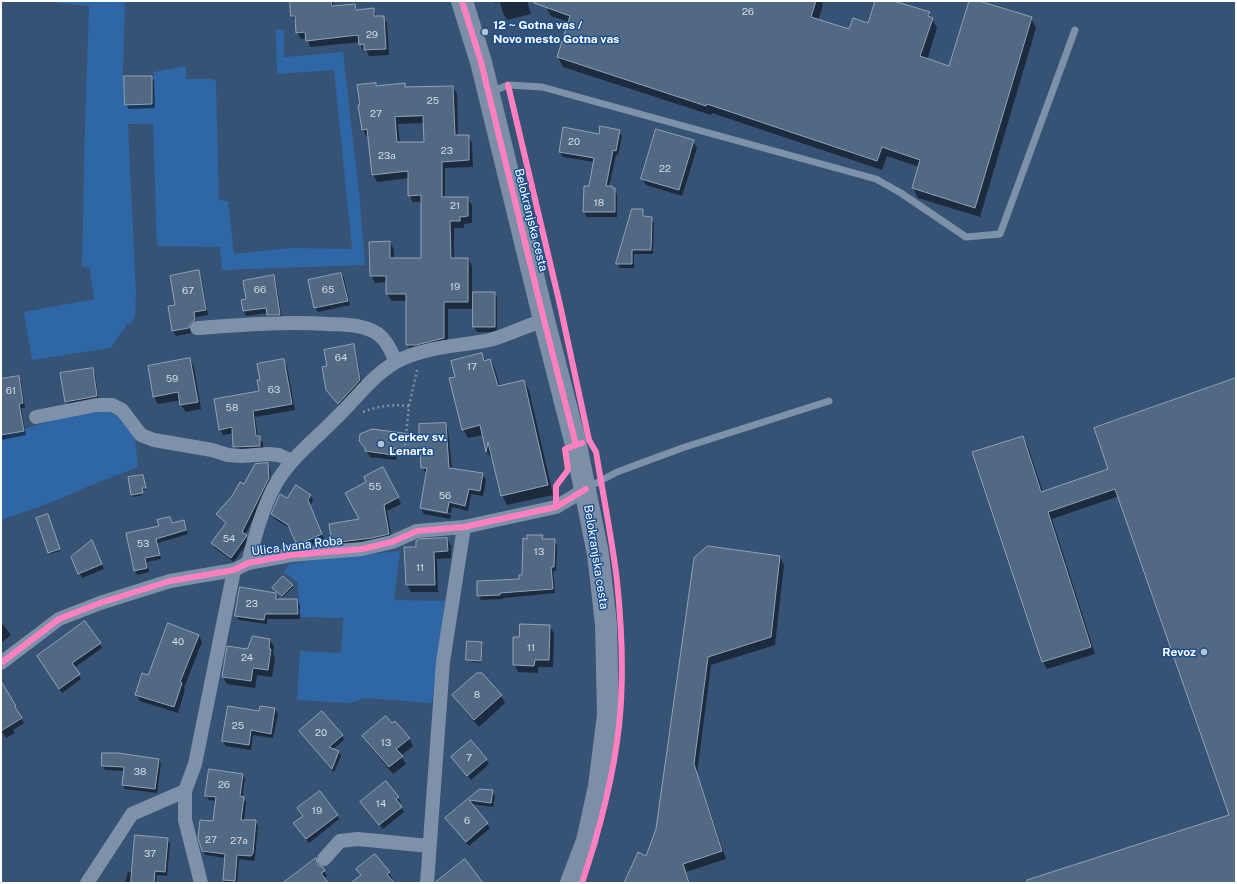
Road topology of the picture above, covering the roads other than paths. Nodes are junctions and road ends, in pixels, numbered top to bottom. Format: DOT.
graph roads {
  1 [pos="462,1"];
  2 [pos="1075,30"];
  3 [pos="488,93"];
  4 [pos="544,320"];
  5 [pos="197,328"];
  6 [pos="396,362"];
  7 [pos="829,402"];
  8 [pos="36,417"];
  9 [pos="292,461"];
  10 [pos="586,489"];
  11 [pos="464,527"];
  12 [pos="248,562"];
  13 [pos="234,570"];
  14 [pos="1,663"];
  15 [pos="185,792"];
  16 [pos="429,846"];
  17 [pos="324,859"];
  18 [pos="87,883"];
  19 [pos="201,883"];
  20 [pos="427,883"];
  21 [pos="571,883"];
  1 -- 3 [label="main road, Belokranjska cesta"];
  2 -- 3 [label="lane"];
  3 -- 4 [label="main road, Belokranjska cesta"];
  4 -- 6 [label="street, Ulica Ivana Roba"];
  4 -- 10 [label="main road, Belokranjska cesta"];
  5 -- 6 [label="street"];
  6 -- 9 [label="street, Ulica Ivana Roba"];
  7 -- 10 [label="lane"];
  8 -- 9 [label="street"];
  9 -- 12 [label="street, Ulica Ivana Roba"];
  10 -- 11 [label="street, Ulica Ivana Roba"];
  10 -- 21 [label="main road, Belokranjska cesta"];
  11 -- 12 [label="street, Ulica Ivana Roba"];
  11 -- 16 [label="street"];
  12 -- 13 [label="street, Ulica Ivana Roba"];
  13 -- 14 [label="street, Ulica Ivana Roba"];
  13 -- 15 [label="street"];
  15 -- 18 [label="street"];
  15 -- 19 [label="street"];
  16 -- 17 [label="street"];
  16 -- 20 [label="street"];
}
